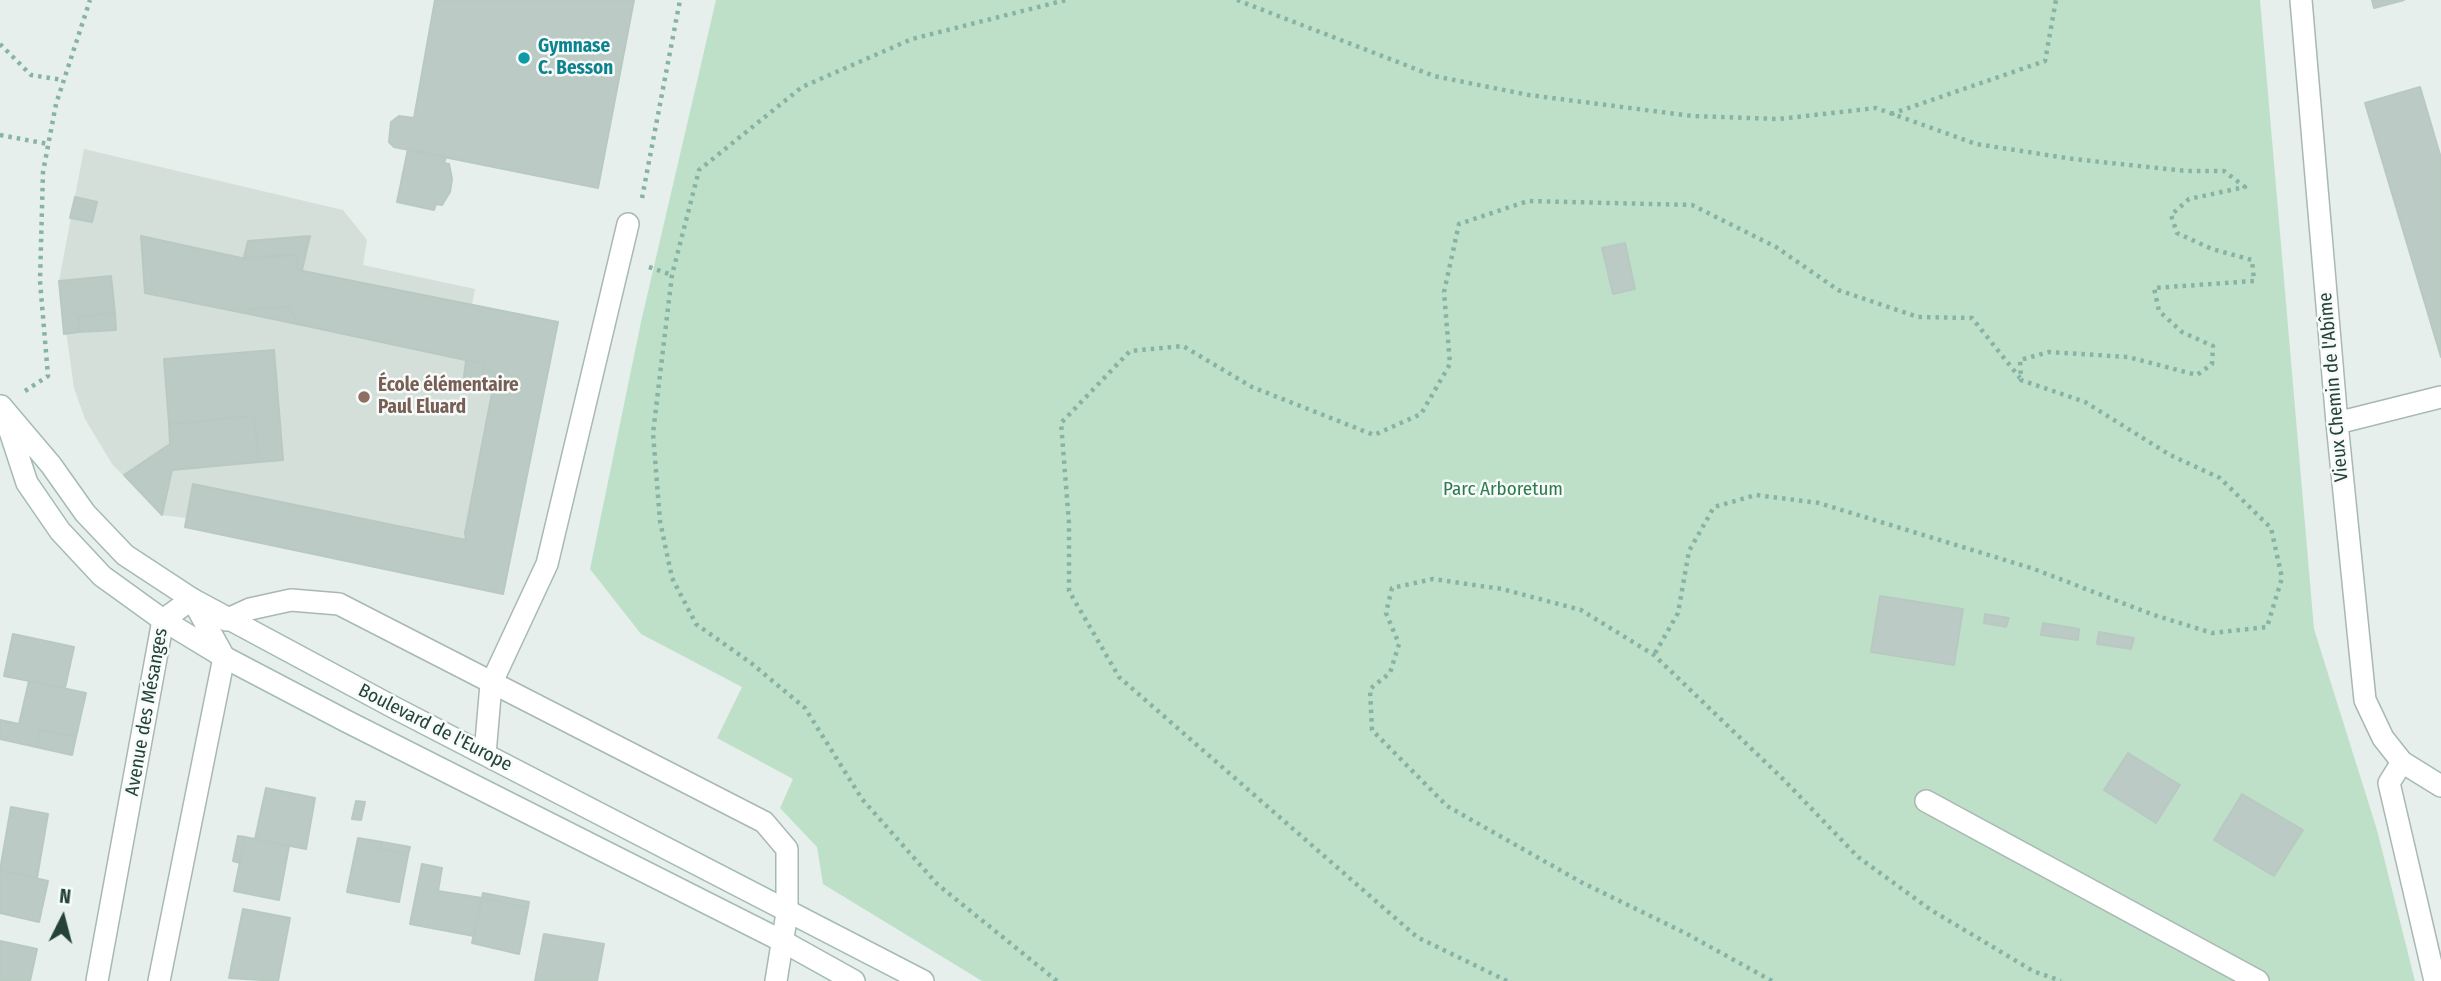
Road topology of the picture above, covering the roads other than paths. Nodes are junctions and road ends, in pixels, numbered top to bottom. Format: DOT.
graph roads {
  1 [pos="2301,0"];
  2 [pos="628,224"];
  3 [pos="2441,397"];
  4 [pos="0,406"];
  5 [pos="2337,423"];
  6 [pos="192,599"];
  7 [pos="163,620"];
  8 [pos="226,620"];
  9 [pos="224,657"];
  10 [pos="491,684"];
  11 [pos="485,754"];
  12 [pos="2402,762"];
  13 [pos="2441,786"];
  14 [pos="1926,801"];
  15 [pos="788,913"];
  16 [pos="785,942"];
  17 [pos="97,981"];
  18 [pos="159,981"];
  19 [pos="776,981"];
  20 [pos="854,981"];
  21 [pos="923,981"];
  22 [pos="2258,981"];
  23 [pos="2435,981"];
  1 -- 5 [label="main road, Vieux Chemin de l'Abîme"];
  2 -- 10 [label="main road"];
  3 -- 5 [label="main road"];
  4 -- 6 [label="main road, Boulevard de l'Europe"];
  4 -- 7 [label="main road, Boulevard de l'Europe"];
  5 -- 12 [label="main road, Vieux Chemin de l'Abîme"];
  6 -- 7 [label="main road, Avenue des Mésanges"];
  6 -- 8 [label="main road, Boulevard de l'Europe"];
  6 -- 9 [label="main road"];
  7 -- 9 [label="main road, Boulevard de l'Europe"];
  7 -- 17 [label="main road, Avenue des Mésanges"];
  8 -- 10 [label="main road"];
  8 -- 11 [label="main road, Boulevard de l'Europe"];
  9 -- 16 [label="main road, Boulevard de l'Europe"];
  9 -- 18 [label="main road"];
  10 -- 11 [label="main road"];
  10 -- 15 [label="main road"];
  11 -- 15 [label="main road, Boulevard de l'Europe"];
  12 -- 13 [label="main road"];
  12 -- 23 [label="main road"];
  14 -- 22 [label="main road"];
  15 -- 16 [label="main road"];
  15 -- 21 [label="main road, Boulevard de l'Europe"];
  16 -- 19 [label="main road"];
  16 -- 20 [label="main road, Boulevard de l'Europe"];
}
